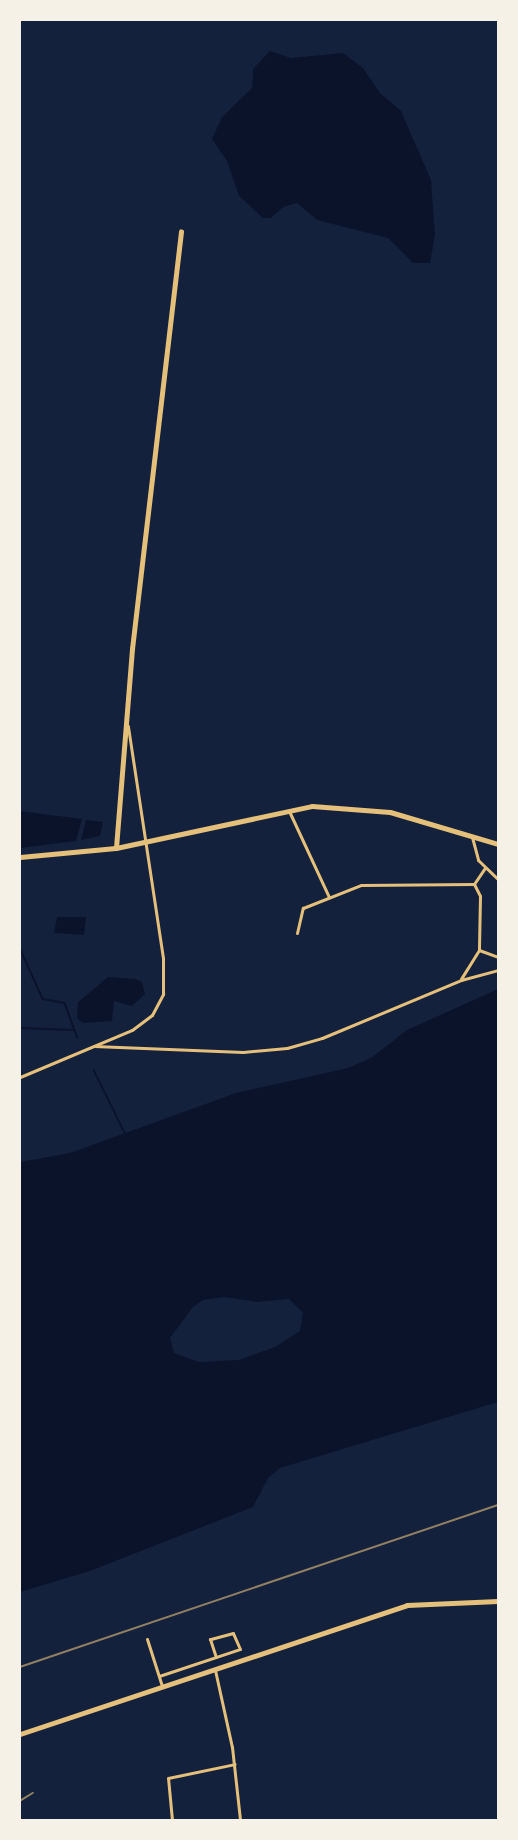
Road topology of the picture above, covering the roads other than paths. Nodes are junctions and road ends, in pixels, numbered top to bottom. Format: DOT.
graph roads {
  1 [pos="181,232"];
  2 [pos="127,722"];
  3 [pos="288,809"];
  4 [pos="472,837"];
  5 [pos="498,844"];
  6 [pos="116,848"];
  7 [pos="20,857"];
  8 [pos="484,869"];
  9 [pos="498,879"];
  10 [pos="474,884"];
  11 [pos="330,897"];
  12 [pos="297,933"];
  13 [pos="479,951"];
  14 [pos="498,957"];
  15 [pos="498,970"];
  16 [pos="460,980"];
  17 [pos="92,1046"];
  18 [pos="20,1077"];
  19 [pos="498,1601"];
  20 [pos="147,1639"];
  21 [pos="216,1657"];
  22 [pos="214,1668"];
  23 [pos="159,1676"];
  24 [pos="162,1686"];
  25 [pos="20,1734"];
  26 [pos="235,1764"];
  27 [pos="172,1821"];
  28 [pos="240,1821"];
  1 -- 2 [label="street"];
  2 -- 6 [label="street"];
  2 -- 17 [label="street"];
  3 -- 4 [label="main road"];
  3 -- 6 [label="main road"];
  3 -- 11 [label="street"];
  4 -- 5 [label="main road"];
  4 -- 8 [label="street"];
  6 -- 7 [label="main road"];
  8 -- 9 [label="street"];
  8 -- 10 [label="street"];
  10 -- 11 [label="street"];
  10 -- 13 [label="street"];
  11 -- 12 [label="street"];
  13 -- 14 [label="street"];
  13 -- 16 [label="street"];
  15 -- 16 [label="street"];
  16 -- 17 [label="street"];
  17 -- 18 [label="street"];
  19 -- 22 [label="main road"];
  20 -- 23 [label="street"];
  21 -- 21 [label="street"];
  21 -- 23 [label="street"];
  22 -- 24 [label="main road"];
  22 -- 26 [label="street"];
  23 -- 24 [label="street"];
  24 -- 25 [label="main road"];
  26 -- 27 [label="street"];
  26 -- 28 [label="street"];
}
